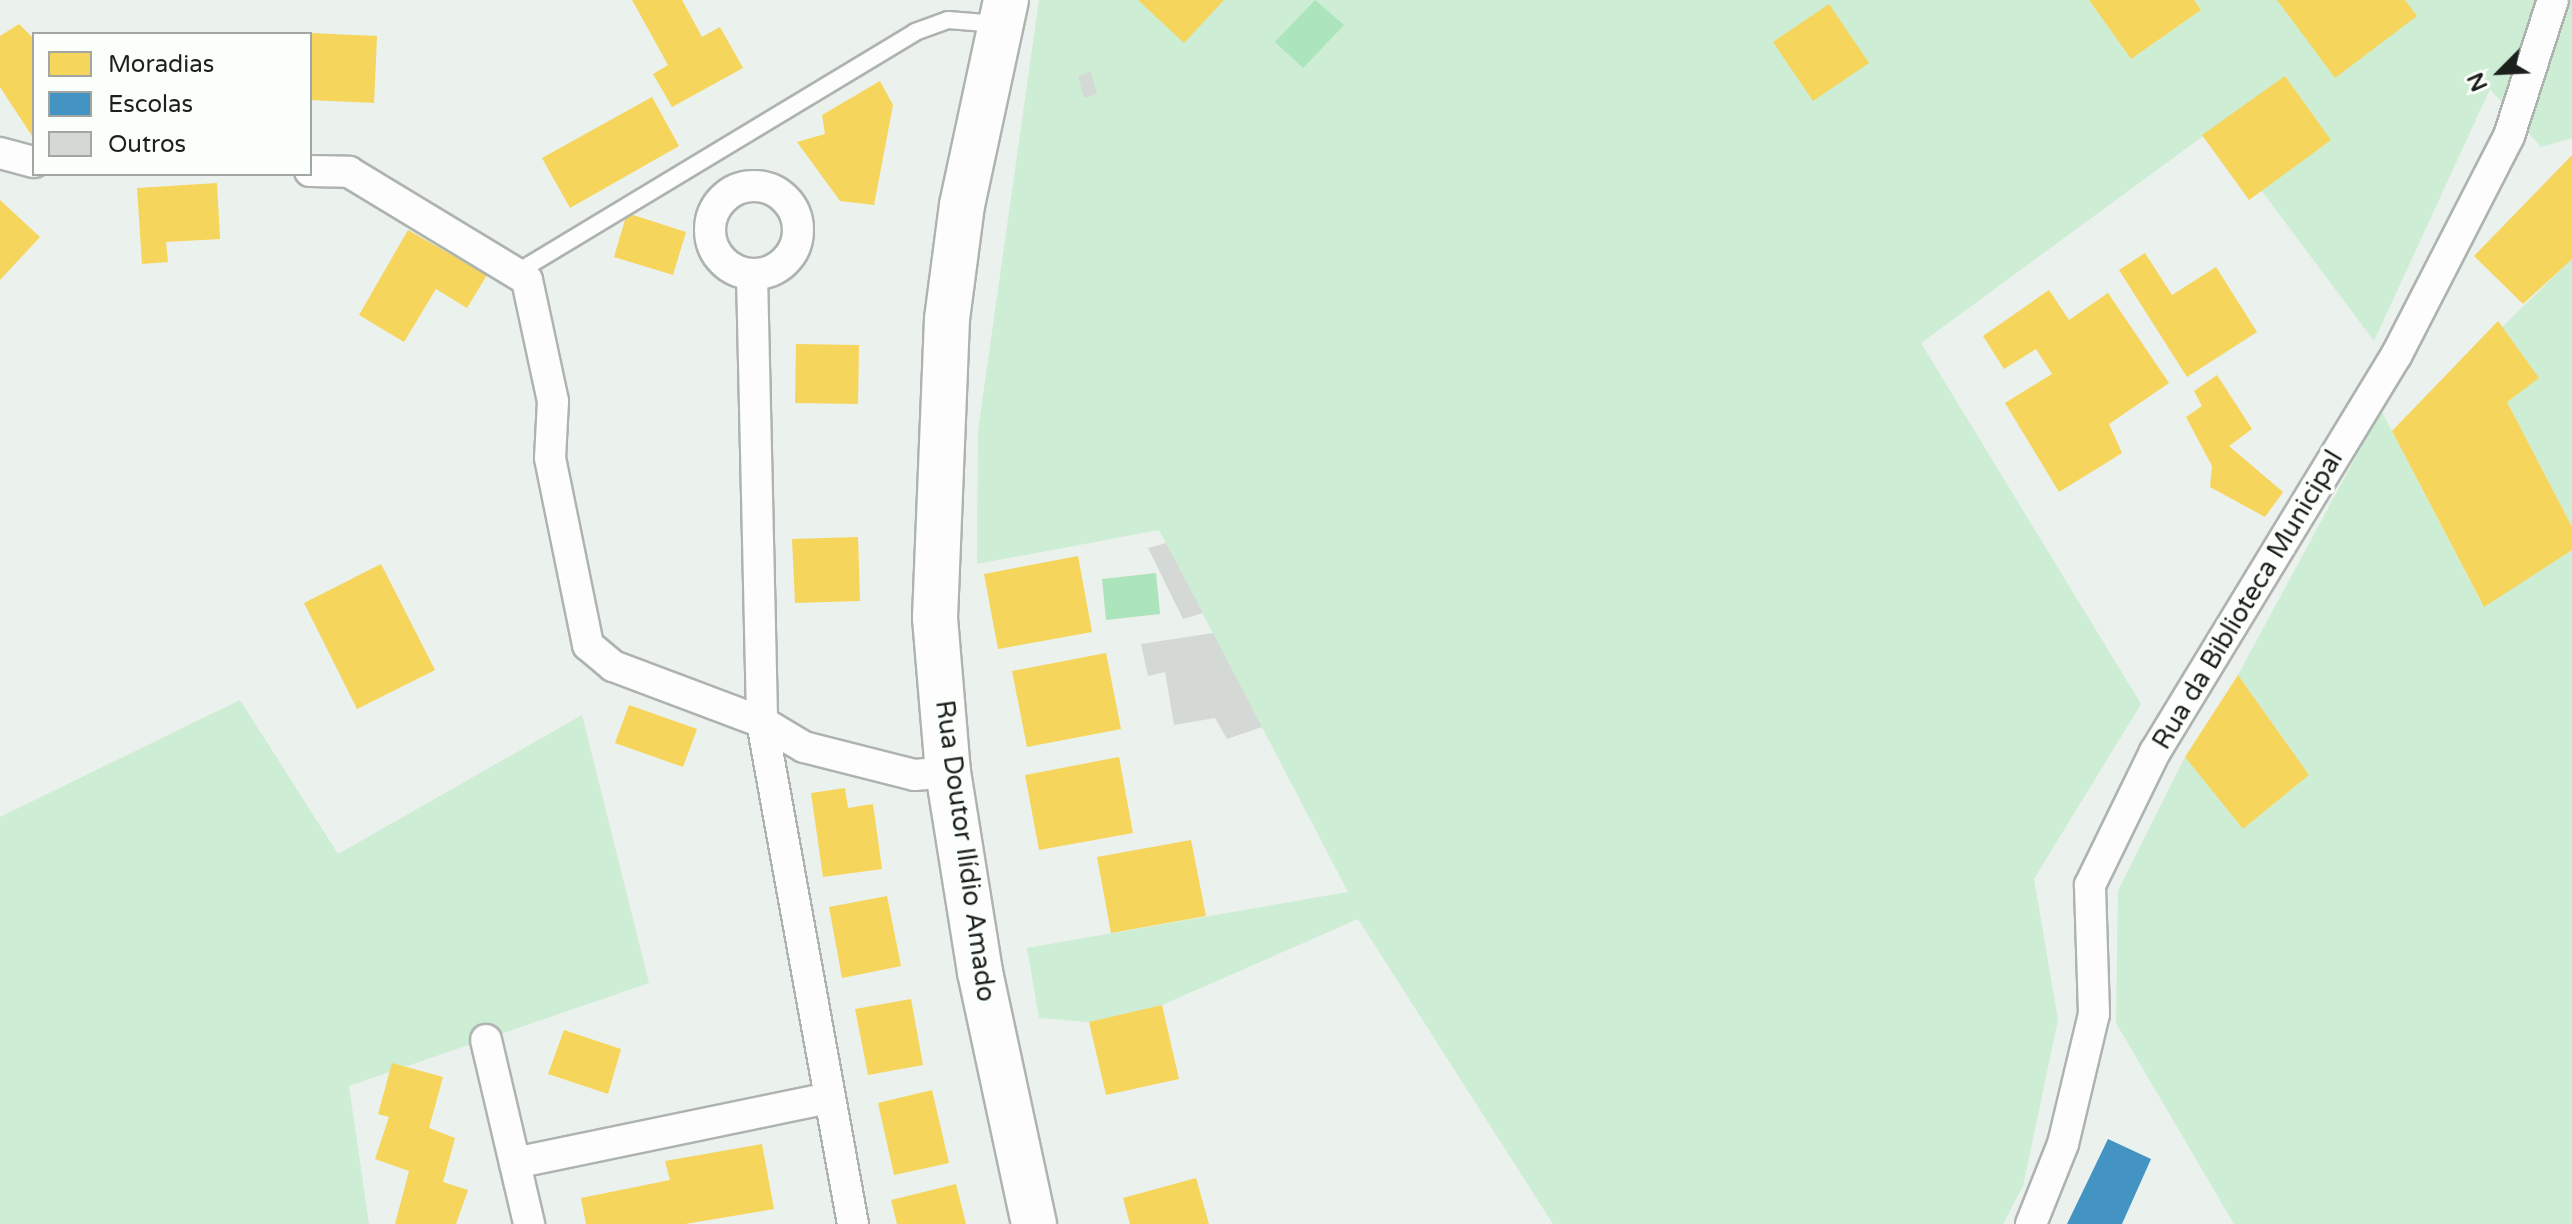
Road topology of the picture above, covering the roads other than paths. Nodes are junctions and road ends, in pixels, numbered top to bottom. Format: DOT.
graph roads {
  1 [pos="2553,0"];
  2 [pos="1002,12"];
  3 [pos="0,153"];
  4 [pos="32,161"];
  5 [pos="312,171"];
  6 [pos="516,273"];
  7 [pos="752,275"];
  8 [pos="762,722"];
  9 [pos="948,772"];
  10 [pos="486,1040"];
  11 [pos="825,1099"];
  12 [pos="515,1163"];
  13 [pos="529,1224"];
  14 [pos="853,1224"];
  15 [pos="1034,1224"];
  16 [pos="2031,1224"];
  1 -- 16 [label="street, Rua da Biblioteca Municipal"];
  2 -- 6 [label="lane"];
  2 -- 9 [label="street, Rua Doutor Ilídio Amado"];
  3 -- 4 [label="street"];
  5 -- 6 [label="street"];
  6 -- 8 [label="street"];
  7 -- 8 [label="street"];
  8 -- 9 [label="street"];
  8 -- 11 [label="street"];
  9 -- 15 [label="street, Rua Doutor Ilídio Amado"];
  10 -- 12 [label="street"];
  11 -- 12 [label="street"];
  11 -- 14 [label="street"];
  12 -- 13 [label="street"];
}
